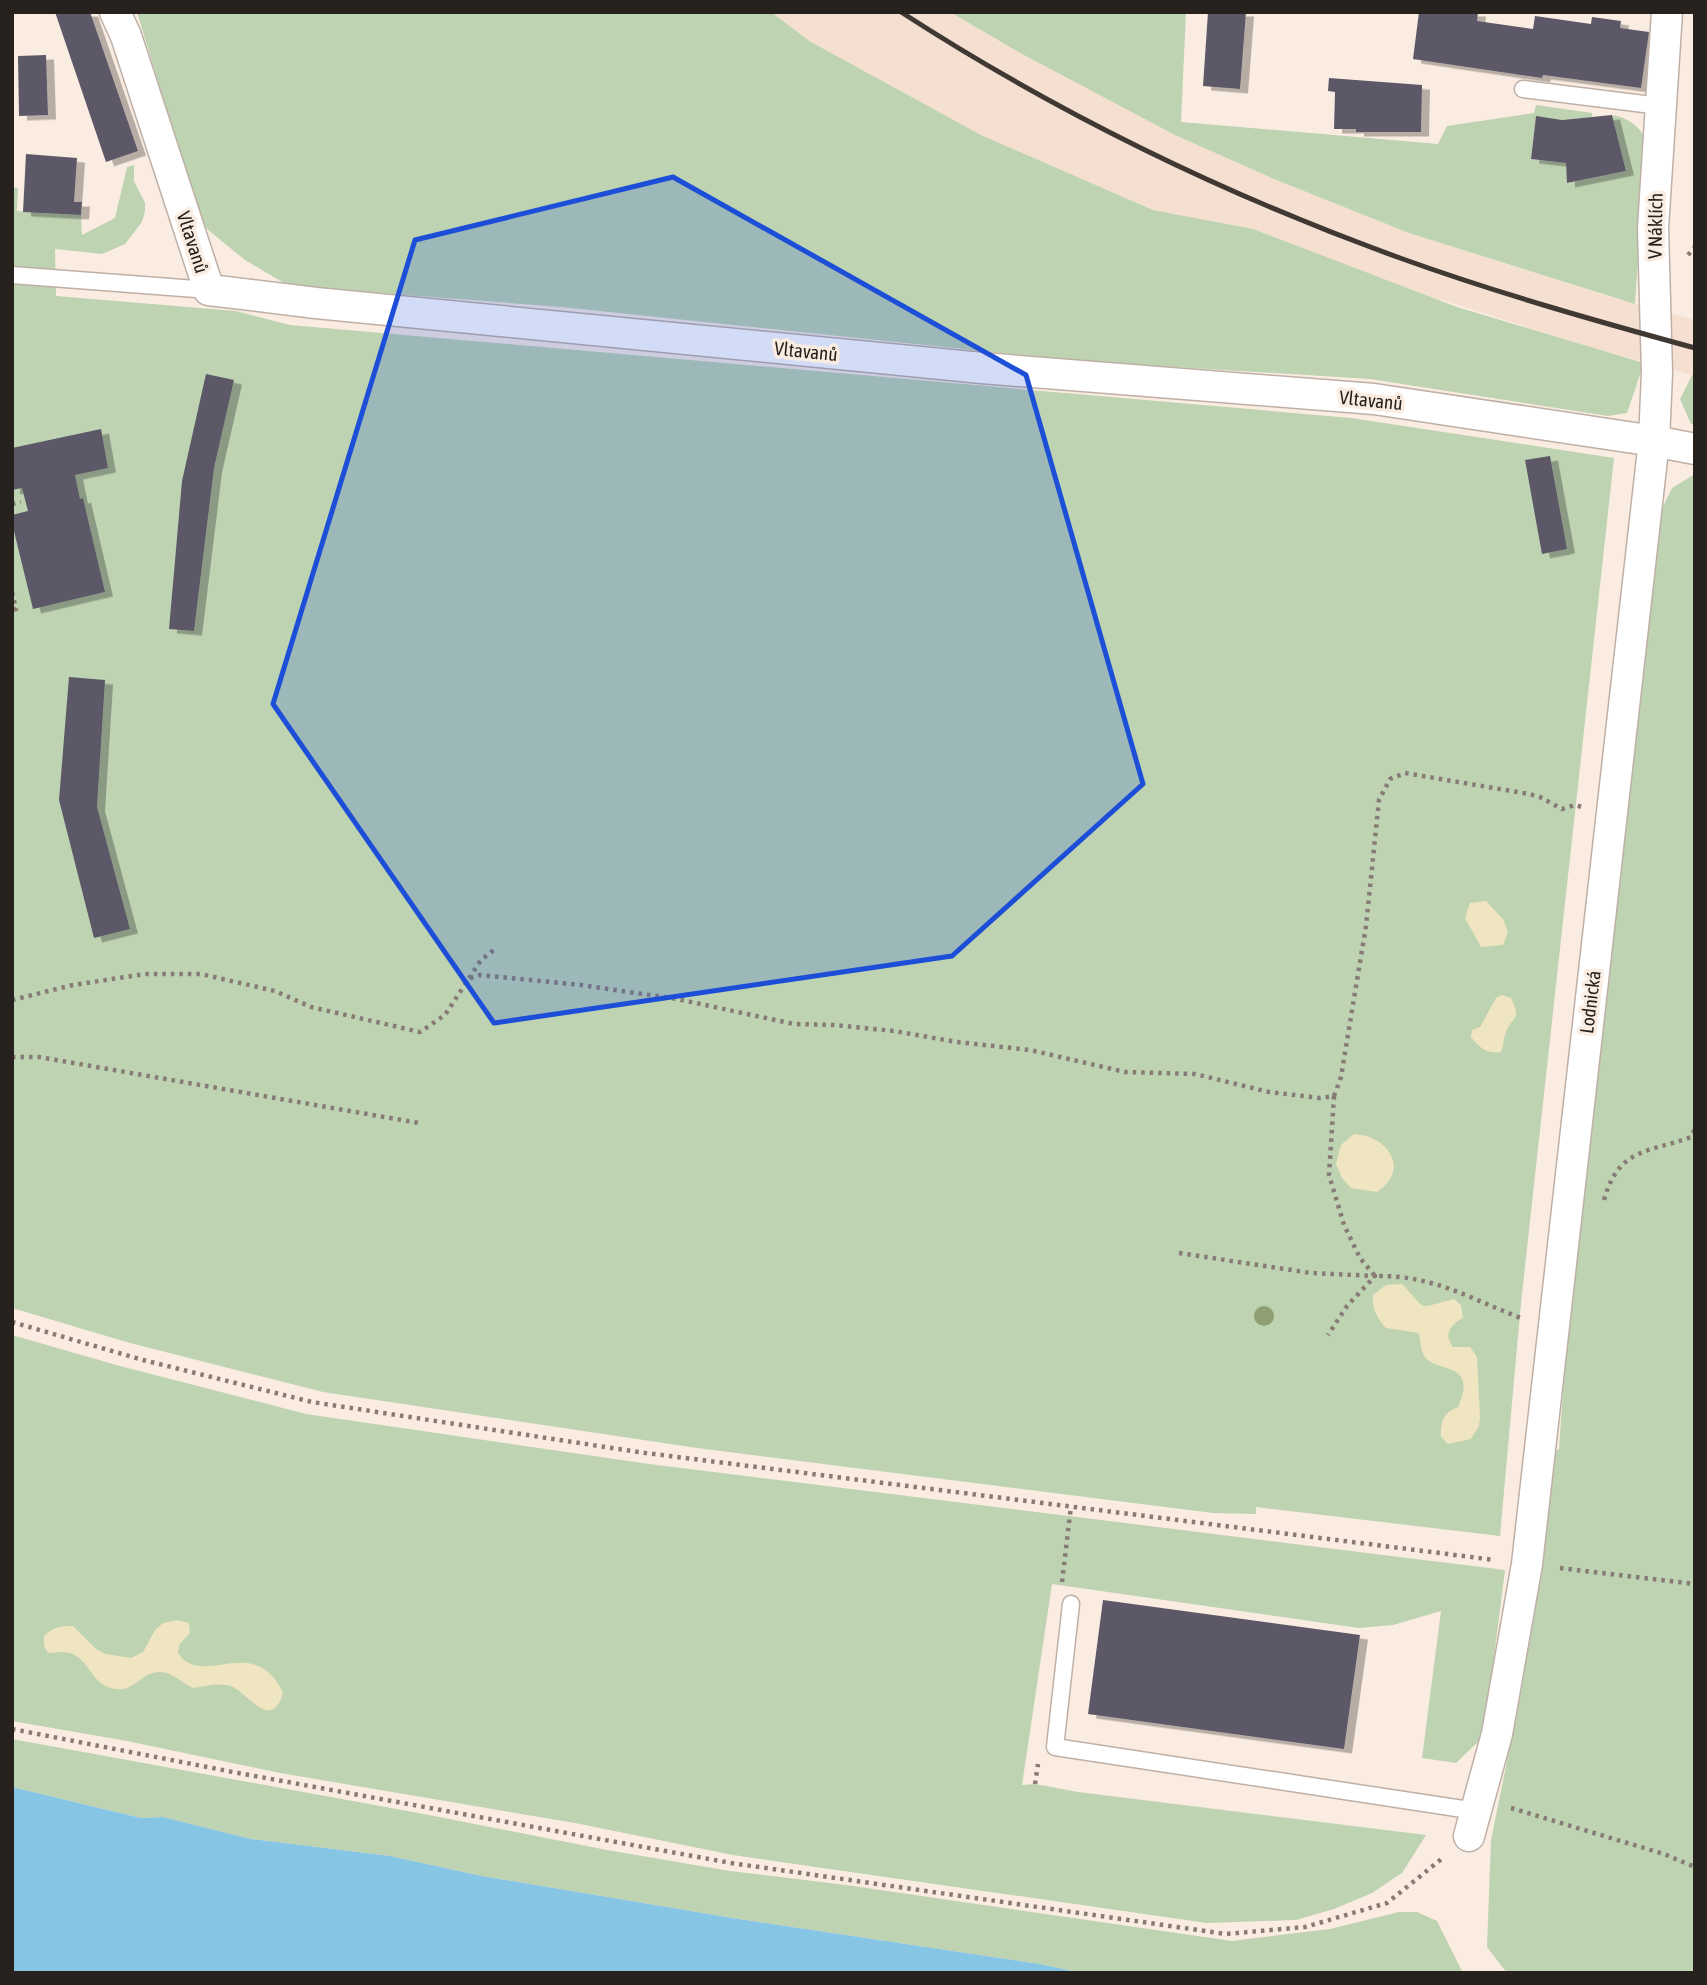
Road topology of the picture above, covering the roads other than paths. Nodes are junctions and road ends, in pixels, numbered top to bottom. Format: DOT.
graph roads {
  1 [pos="115,12"];
  2 [pos="1667,12"];
  3 [pos="1523,89"];
  4 [pos="1660,106"];
  5 [pos="12,275"];
  6 [pos="209,290"];
  7 [pos="1654,441"];
  8 [pos="1695,449"];
  9 [pos="1071,1604"];
  10 [pos="1475,1815"];
  1 -- 6 [label="street, Vltavanů"];
  2 -- 4 [label="street, V Náklích"];
  3 -- 4 [label="lane"];
  4 -- 7 [label="street, V Náklích"];
  5 -- 6 [label="lane"];
  6 -- 7 [label="street, Vltavanů"];
  7 -- 8 [label="street, Vltavanů"];
  7 -- 10 [label="street, Lodnická"];
  9 -- 10 [label="lane"];
}
